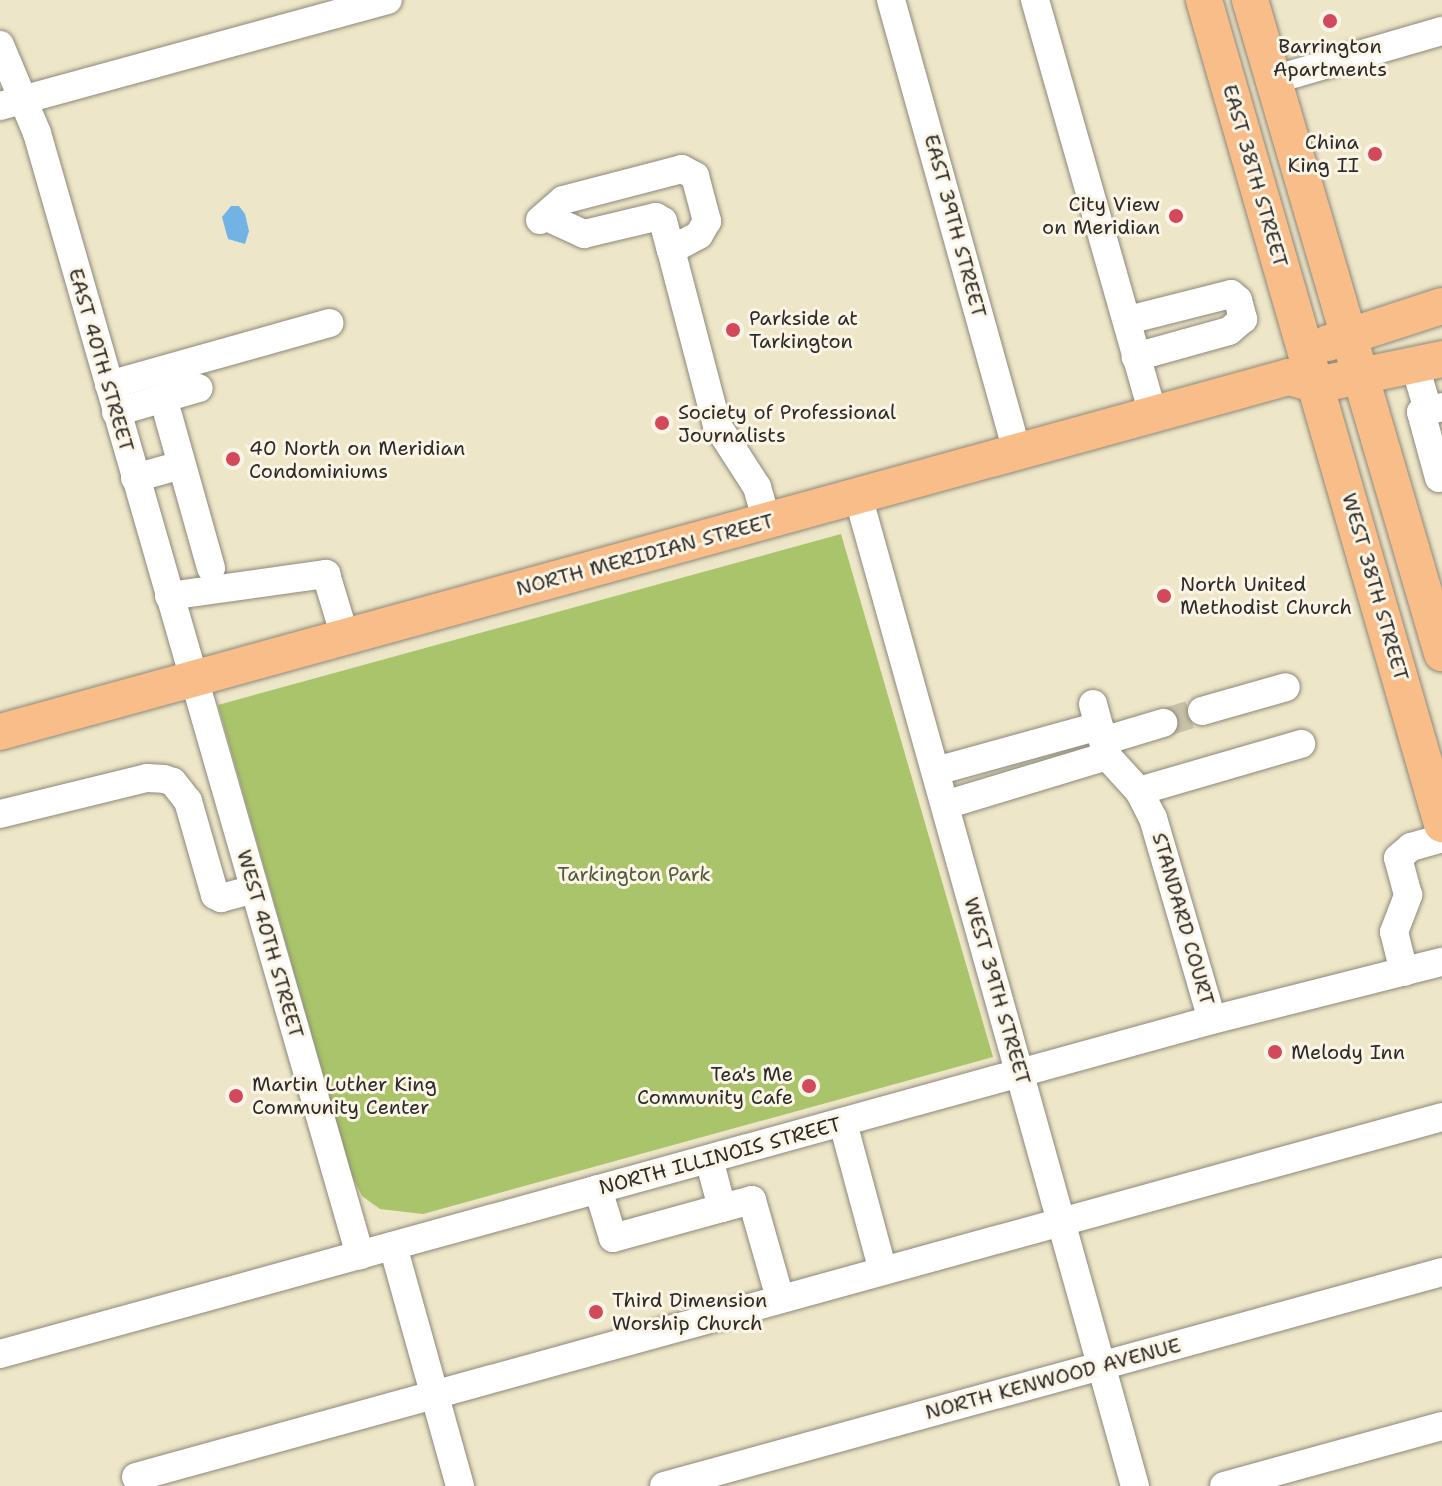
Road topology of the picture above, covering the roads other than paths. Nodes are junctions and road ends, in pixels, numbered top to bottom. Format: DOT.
graph roads {
  1 [pos="388,0"];
  2 [pos="891,0"];
  3 [pos="1035,0"];
  4 [pos="1204,0"];
  5 [pos="1250,0"];
  6 [pos="1442,31"];
  7 [pos="0,45"];
  8 [pos="1273,80"];
  9 [pos="10,104"];
  10 [pos="1109,226"];
  11 [pos="671,250"];
  12 [pos="1442,306"];
  13 [pos="1136,318"];
  14 [pos="329,323"];
  15 [pos="1348,336"];
  16 [pos="1141,355"];
  17 [pos="1429,362"];
  18 [pos="1305,371"];
  19 [pos="1361,377"];
  20 [pos="199,388"];
  21 [pos="113,399"];
  22 [pos="1435,408"];
  23 [pos="168,415"];
  24 [pos="1153,415"];
  25 [pos="1017,452"];
  26 [pos="181,465"];
  27 [pos="135,478"];
  28 [pos="1441,478"];
  29 [pos="1394,491"];
  30 [pos="858,496"];
  31 [pos="767,521"];
  32 [pos="211,568"];
  33 [pos="169,596"];
  34 [pos="345,637"];
  35 [pos="1442,651"];
  36 [pos="193,679"];
  37 [pos="1286,687"];
  38 [pos="1202,711"];
  39 [pos="1163,723"];
  40 [pos="0,732"];
  41 [pos="1100,732"];
  42 [pos="1301,744"];
  43 [pos="936,771"];
  44 [pos="1139,791"];
  45 [pos="945,805"];
  46 [pos="0,814"];
  47 [pos="1442,824"];
  48 [pos="1442,838"];
  49 [pos="254,889"];
  50 [pos="1442,962"];
  51 [pos="1404,972"];
  52 [pos="1212,1020"];
  53 [pos="1021,1074"];
  54 [pos="1442,1117"];
  55 [pos="843,1123"];
  56 [pos="709,1159"];
  57 [pos="598,1189"];
  58 [pos="722,1208"];
  59 [pos="1062,1222"];
  60 [pos="393,1246"];
  61 [pos="360,1255"];
  62 [pos="883,1271"];
  63 [pos="1442,1272"];
  64 [pos="777,1288"];
  65 [pos="0,1354"];
  66 [pos="1102,1366"];
  67 [pos="435,1395"];
  68 [pos="1442,1426"];
  69 [pos="136,1477"];
  70 [pos="460,1486"];
  71 [pos="664,1486"];
  72 [pos="1135,1486"];
  73 [pos="1224,1486"];
  1 -- 9 [label="street"];
  2 -- 25 [label="street, EAST 39TH STREET"];
  3 -- 16 [label="street"];
  4 -- 18 [label="main road, EAST 38TH STREET"];
  5 -- 8 [label="main road"];
  6 -- 8 [label="street"];
  7 -- 9 [label="street, EAST 40TH STREET"];
  8 -- 15 [label="main road"];
  9 -- 21 [label="street, EAST 40TH STREET"];
  10 -- 13 [label="street"];
  11 -- 11 [label="street"];
  11 -- 31 [label="street"];
  12 -- 15 [label="main road, NORTH MERIDIAN STREET"];
  13 -- 16 [label="street"];
  13 -- 16 [label="street"];
  14 -- 21 [label="street"];
  15 -- 18 [label="main road, NORTH MERIDIAN STREET"];
  15 -- 19 [label="main road"];
  16 -- 24 [label="street"];
  17 -- 19 [label="main road, NORTH MERIDIAN STREET"];
  17 -- 22 [label="street"];
  18 -- 19 [label="main road, NORTH MERIDIAN STREET"];
  18 -- 24 [label="main road, NORTH MERIDIAN STREET"];
  18 -- 47 [label="main road, WEST 38TH STREET"];
  19 -- 29 [label="main road"];
  20 -- 21 [label="street"];
  21 -- 27 [label="street, EAST 40TH STREET"];
  22 -- 28 [label="street"];
  23 -- 26 [label="street"];
  24 -- 25 [label="main road, NORTH MERIDIAN STREET"];
  25 -- 30 [label="main road, NORTH MERIDIAN STREET"];
  26 -- 27 [label="street"];
  26 -- 32 [label="street"];
  27 -- 33 [label="street, EAST 40TH STREET"];
  28 -- 29 [label="street"];
  29 -- 35 [label="main road"];
  30 -- 31 [label="main road, NORTH MERIDIAN STREET"];
  30 -- 43 [label="street, WEST 39TH STREET"];
  31 -- 34 [label="main road, NORTH MERIDIAN STREET"];
  33 -- 34 [label="street"];
  33 -- 36 [label="street, EAST 40TH STREET"];
  34 -- 36 [label="main road, NORTH MERIDIAN STREET"];
  36 -- 40 [label="main road, NORTH MERIDIAN STREET"];
  36 -- 49 [label="street, WEST 40TH STREET"];
  37 -- 38 [label="street"];
  39 -- 41 [label="street"];
  41 -- 43 [label="street"];
  41 -- 44 [label="street, STANDARD COURT"];
  41 -- 45 [label="street"];
  42 -- 44 [label="street"];
  43 -- 45 [label="street, WEST 39TH STREET"];
  44 -- 52 [label="street, STANDARD COURT"];
  45 -- 53 [label="street, WEST 39TH STREET"];
  46 -- 49 [label="street"];
  48 -- 51 [label="street"];
  49 -- 61 [label="street, WEST 40TH STREET"];
  50 -- 51 [label="street, NORTH ILLINOIS STREET"];
  51 -- 52 [label="street, NORTH ILLINOIS STREET"];
  52 -- 53 [label="street, NORTH ILLINOIS STREET"];
  53 -- 55 [label="street, NORTH ILLINOIS STREET"];
  53 -- 59 [label="street, WEST 39TH STREET"];
  54 -- 59 [label="street"];
  55 -- 56 [label="street, NORTH ILLINOIS STREET"];
  55 -- 62 [label="street"];
  56 -- 57 [label="street, NORTH ILLINOIS STREET"];
  56 -- 58 [label="street"];
  57 -- 58 [label="street"];
  57 -- 60 [label="street, NORTH ILLINOIS STREET"];
  58 -- 64 [label="street"];
  59 -- 62 [label="street"];
  59 -- 66 [label="street, WEST 39TH STREET"];
  60 -- 61 [label="street, NORTH ILLINOIS STREET"];
  60 -- 67 [label="street"];
  61 -- 65 [label="street, NORTH ILLINOIS STREET"];
  62 -- 67 [label="street"];
  63 -- 66 [label="street, NORTH KENWOOD AVENUE"];
  66 -- 71 [label="street, NORTH KENWOOD AVENUE"];
  66 -- 72 [label="street, WEST 39TH STREET"];
  67 -- 69 [label="street"];
  67 -- 70 [label="street"];
  68 -- 73 [label="street"];
}
